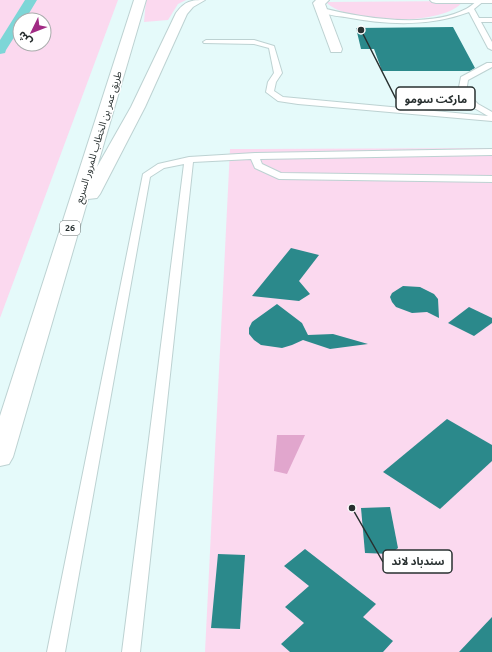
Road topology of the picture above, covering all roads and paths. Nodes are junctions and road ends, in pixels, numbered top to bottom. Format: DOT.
graph roads {
  1 [pos="140,0"];
  2 [pos="199,0"];
  3 [pos="436,0"];
  4 [pos="482,0"];
  5 [pos="492,0"];
  6 [pos="322,5"];
  7 [pos="471,9"];
  8 [pos="477,20"];
  9 [pos="492,20"];
  10 [pos="206,42"];
  11 [pos="492,48"];
  12 [pos="336,49"];
  13 [pos="490,66"];
  14 [pos="492,115"];
  15 [pos="492,119"];
  16 [pos="492,152"];
  17 [pos="255,156"];
  18 [pos="189,160"];
  19 [pos="492,179"];
  20 [pos="68,235"];
  21 [pos="0,457"];
  22 [pos="56,652"];
  23 [pos="131,652"];
  1 -- 20 [label="main road, طريق عمر بن الخطاب للمرور السريع / 26"];
  2 -- 20 [label="main road"];
  3 -- 4 [label="main road"];
  4 -- 5 [label="main road"];
  4 -- 7 [label="lane"];
  6 -- 7 [label="lane"];
  6 -- 12 [label="main road"];
  7 -- 8 [label="lane"];
  8 -- 9 [label="lane"];
  8 -- 11 [label="lane"];
  10 -- 15 [label="lane"];
  13 -- 14 [label="lane"];
  16 -- 17 [label="lane"];
  17 -- 18 [label="lane"];
  17 -- 19 [label="lane"];
  18 -- 22 [label="lane"];
  18 -- 23 [label="lane"];
  20 -- 21 [label="main road, طريق عمر بن الخطاب للمرور السريع / 26"];
}
